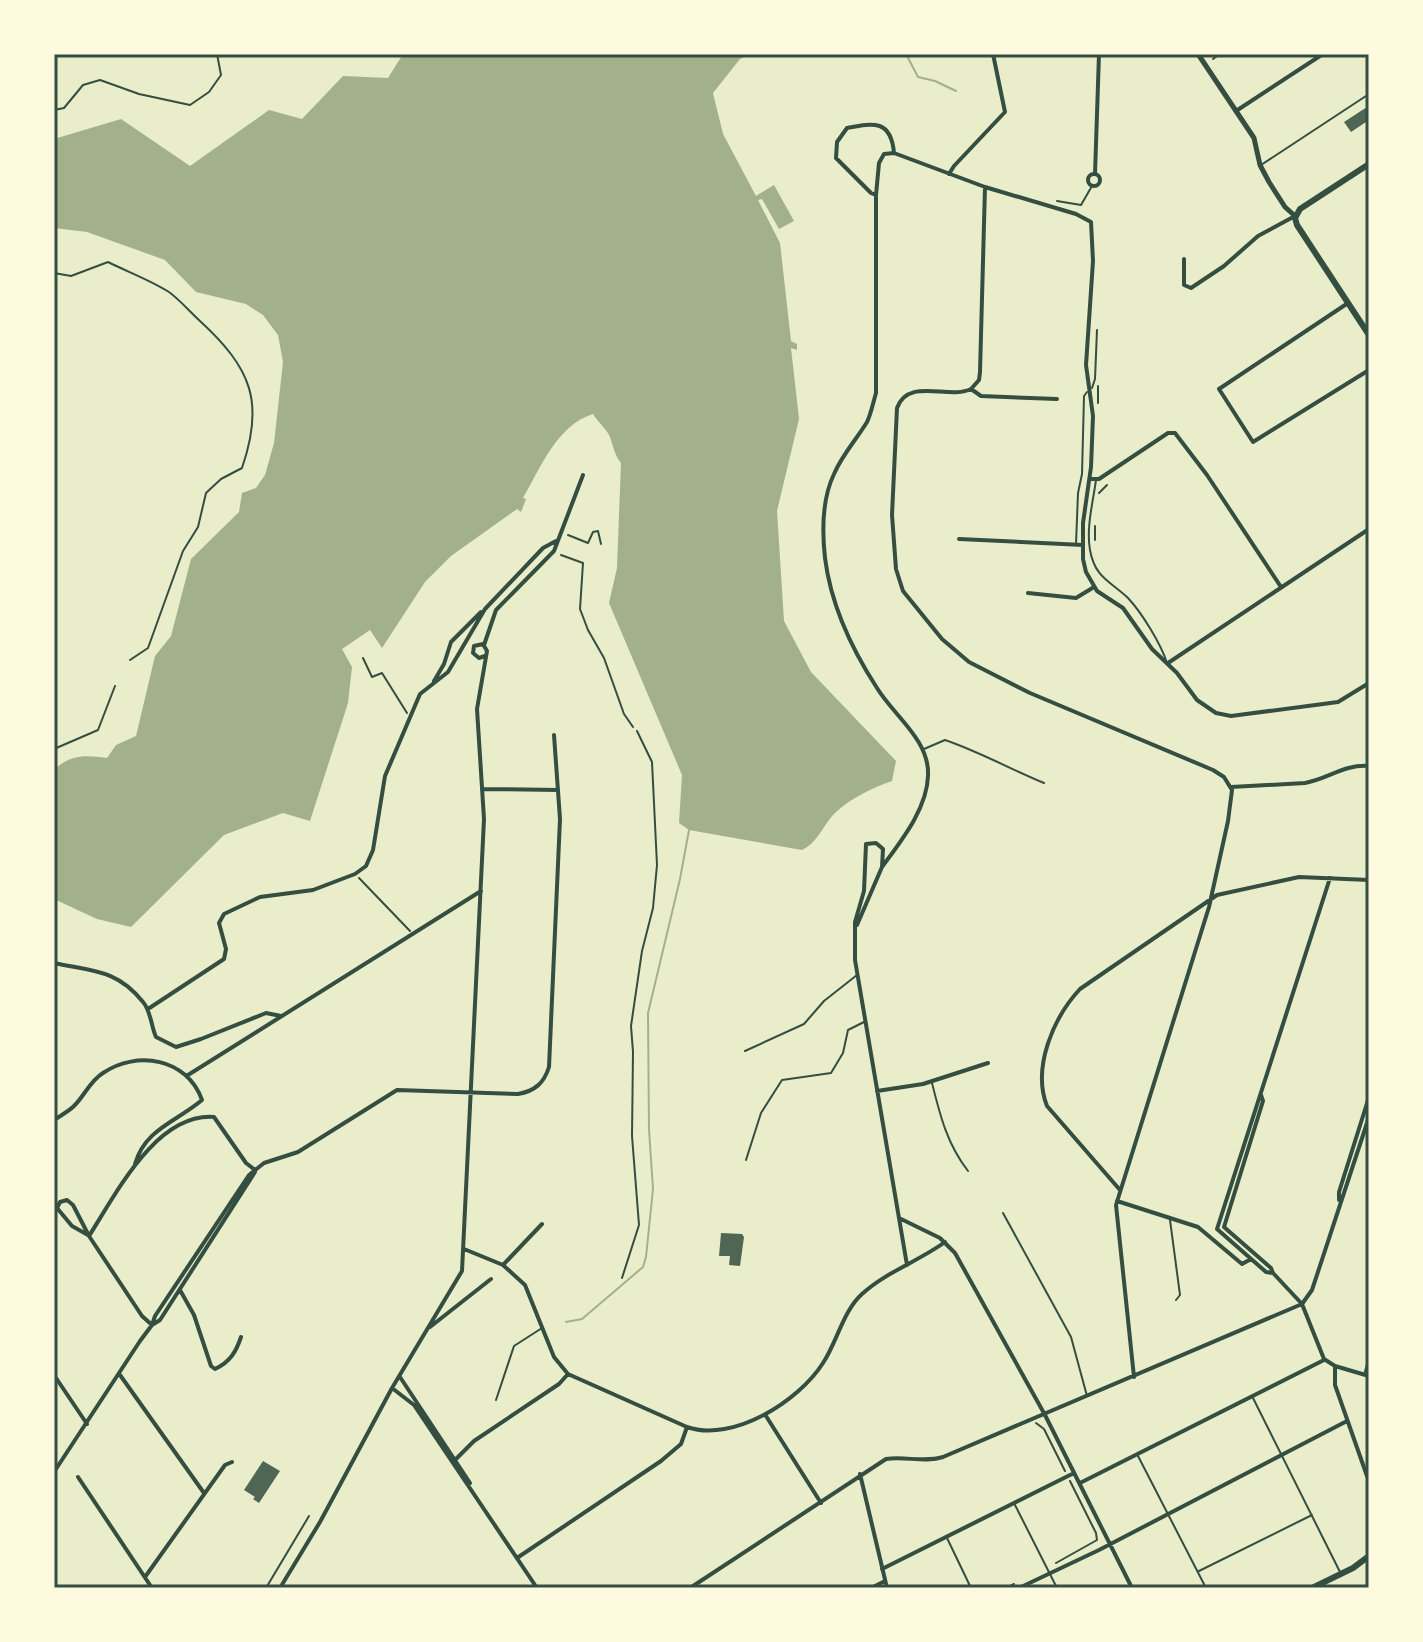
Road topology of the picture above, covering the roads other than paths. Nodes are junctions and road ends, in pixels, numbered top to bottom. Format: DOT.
graph roads {
  1 [pos="993,54"];
  2 [pos="1099,54"];
  3 [pos="1198,54"];
  4 [pos="1323,54"];
  5 [pos="1369,94"];
  6 [pos="1236,111"];
  7 [pos="894,153"];
  8 [pos="1369,164"];
  9 [pos="1260,165"];
  10 [pos="949,174"];
  11 [pos="1095,174"];
  12 [pos="985,187"];
  13 [pos="876,195"];
  14 [pos="1295,216"];
  15 [pos="1184,259"];
  16 [pos="1348,303"];
  17 [pos="1097,330"];
  18 [pos="1369,335"];
  19 [pos="1369,370"];
  20 [pos="971,389"];
  21 [pos="1088,391"];
  22 [pos="1057,399"];
  23 [pos="583,475"];
  24 [pos="1093,479"];
  25 [pos="1369,529"];
  26 [pos="959,539"];
  27 [pos="556,541"];
  28 [pos="1076,545"];
  29 [pos="1083,545"];
  30 [pos="1094,587"];
  31 [pos="1281,587"];
  32 [pos="1028,593"];
  33 [pos="485,609"];
  34 [pos="475,644"];
  35 [pos="476,656"];
  36 [pos="485,656"];
  37 [pos="457,658"];
  38 [pos="1168,663"];
  39 [pos="481,680"];
  40 [pos="434,681"];
  41 [pos="1369,683"];
  42 [pos="554,735"];
  43 [pos="924,749"];
  44 [pos="1369,766"];
  45 [pos="1044,783"];
  46 [pos="483,789"];
  47 [pos="1232,789"];
  48 [pos="558,790"];
  49 [pos="882,867"];
  50 [pos="1330,878"];
  51 [pos="1369,880"];
  52 [pos="481,891"];
  53 [pos="1211,900"];
  54 [pos="857,925"];
  55 [pos="54,963"];
  56 [pos="858,974"];
  57 [pos="148,1009"];
  58 [pos="281,1016"];
  59 [pos="865,1022"];
  60 [pos="745,1051"];
  61 [pos="988,1063"];
  62 [pos="188,1075"];
  63 [pos="932,1081"];
  64 [pos="471,1091"];
  65 [pos="877,1091"];
  66 [pos="1261,1095"];
  67 [pos="1369,1097"];
  68 [pos="1369,1117"];
  69 [pos="54,1120"];
  70 [pos="746,1160"];
  71 [pos="135,1164"];
  72 [pos="255,1170"];
  73 [pos="968,1171"];
  74 [pos="1120,1190"];
  75 [pos="1117,1201"];
  76 [pos="1340,1202"];
  77 [pos="1003,1213"];
  78 [pos="899,1218"];
  79 [pos="1170,1219"];
  80 [pos="542,1224"];
  81 [pos="89,1236"];
  82 [pos="945,1242"];
  83 [pos="464,1249"];
  84 [pos="1251,1259"];
  85 [pos="503,1265"];
  86 [pos="907,1265"];
  87 [pos="1273,1273"];
  88 [pos="491,1279"];
  89 [pos="180,1290"];
  90 [pos="1176,1300"];
  91 [pos="445,1302"];
  92 [pos="1302,1304"];
  93 [pos="455,1308"];
  94 [pos="152,1325"];
  95 [pos="428,1328"];
  96 [pos="543,1328"];
  97 [pos="241,1337"];
  98 [pos="1369,1357"];
  99 [pos="1324,1359"];
  100 [pos="1335,1366"];
  101 [pos="120,1374"];
  102 [pos="568,1374"];
  103 [pos="54,1375"];
  104 [pos="1366,1375"];
  105 [pos="399,1376"];
  106 [pos="1134,1377"];
  107 [pos="392,1388"];
  108 [pos="1251,1395"];
  109 [pos="1087,1397"];
  110 [pos="496,1400"];
  111 [pos="1045,1415"];
  112 [pos="766,1416"];
  113 [pos="1347,1421"];
  114 [pos="87,1424"];
  115 [pos="687,1427"];
  116 [pos="1282,1454"];
  117 [pos="1137,1455"];
  118 [pos="456,1459"];
  119 [pos="232,1462"];
  120 [pos="54,1472"];
  121 [pos="1074,1473"];
  122 [pos="860,1474"];
  123 [pos="1367,1476"];
  124 [pos="78,1477"];
  125 [pos="1080,1483"];
  126 [pos="472,1489"];
  127 [pos="204,1493"];
  128 [pos="1014,1502"];
  129 [pos="821,1503"];
  130 [pos="1168,1512"];
  131 [pos="1313,1514"];
  132 [pos="946,1537"];
  133 [pos="1110,1544"];
  134 [pos="1369,1556"];
  135 [pos="517,1558"];
  136 [pos="882,1569"];
  137 [pos="1198,1571"];
  138 [pos="1049,1573"];
  139 [pos="1341,1574"];
  140 [pos="145,1577"];
  141 [pos="885,1581"];
  142 [pos="1328,1584"];
  143 [pos="152,1588"];
  144 [pos="280,1588"];
  145 [pos="537,1588"];
  146 [pos="690,1588"];
  147 [pos="871,1588"];
  148 [pos="887,1588"];
  149 [pos="971,1588"];
  150 [pos="1019,1588"];
  151 [pos="1057,1588"];
  152 [pos="1132,1588"];
  153 [pos="1206,1588"];
  154 [pos="1312,1588"];
  1 -- 10 [label="street"];
  2 -- 11 [label="street"];
  3 -- 6 [label="street"];
  4 -- 6 [label="street"];
  5 -- 9 [label="lane"];
  6 -- 9 [label="street"];
  7 -- 10 [label="street"];
  7 -- 13 [label="street"];
  7 -- 13 [label="street"];
  8 -- 14 [label="main road"];
  9 -- 14 [label="street"];
  10 -- 12 [label="street"];
  11 -- 11 [label="street"];
  12 -- 20 [label="street"];
  12 -- 21 [label="street"];
  13 -- 43 [label="street"];
  14 -- 15 [label="street"];
  14 -- 16 [label="main road"];
  16 -- 18 [label="main road"];
  16 -- 19 [label="street"];
  17 -- 21 [label="lane"];
  20 -- 22 [label="street"];
  20 -- 47 [label="street"];
  21 -- 24 [label="street"];
  21 -- 28 [label="lane"];
  23 -- 27 [label="street"];
  24 -- 29 [label="street"];
  24 -- 31 [label="street"];
  24 -- 38 [label="lane"];
  25 -- 31 [label="street"];
  26 -- 28 [label="street"];
  27 -- 33 [label="street"];
  27 -- 34 [label="street"];
  28 -- 29 [label="street"];
  29 -- 30 [label="street"];
  30 -- 32 [label="street"];
  30 -- 38 [label="street"];
  31 -- 38 [label="street"];
  33 -- 34 [label="street"];
  33 -- 40 [label="street"];
  34 -- 35 [label="street"];
  34 -- 36 [label="street"];
  34 -- 37 [label="street"];
  35 -- 36 [label="street"];
  35 -- 37 [label="street"];
  35 -- 39 [label="street"];
  36 -- 39 [label="street"];
  37 -- 40 [label="street"];
  38 -- 41 [label="street"];
  39 -- 46 [label="street"];
  40 -- 57 [label="street"];
  42 -- 48 [label="street"];
  43 -- 45 [label="lane"];
  43 -- 49 [label="street"];
  44 -- 47 [label="street"];
  46 -- 48 [label="street"];
  46 -- 52 [label="street"];
  47 -- 53 [label="street"];
  48 -- 64 [label="street"];
  49 -- 54 [label="street"];
  49 -- 54 [label="street"];
  50 -- 51 [label="street"];
  50 -- 53 [label="street"];
  50 -- 66 [label="street"];
  52 -- 58 [label="street"];
  52 -- 64 [label="street"];
  53 -- 74 [label="street"];
  53 -- 74 [label="street"];
  54 -- 56 [label="street"];
  55 -- 57 [label="street"];
  56 -- 59 [label="street"];
  56 -- 60 [label="lane"];
  57 -- 58 [label="street"];
  58 -- 62 [label="street"];
  59 -- 65 [label="street"];
  59 -- 70 [label="lane"];
  61 -- 63 [label="street"];
  62 -- 69 [label="street"];
  62 -- 71 [label="street"];
  63 -- 65 [label="street"];
  63 -- 73 [label="lane"];
  64 -- 72 [label="street"];
  64 -- 83 [label="street"];
  65 -- 78 [label="street"];
  66 -- 84 [label="street"];
  66 -- 87 [label="street"];
  67 -- 76 [label="street"];
  68 -- 76 [label="street"];
  71 -- 72 [label="street"];
  71 -- 81 [label="street"];
  72 -- 89 [label="street"];
  72 -- 94 [label="street"];
  74 -- 75 [label="street"];
  75 -- 79 [label="street"];
  75 -- 106 [label="street"];
  76 -- 92 [label="street"];
  77 -- 109 [label="lane"];
  78 -- 82 [label="street"];
  78 -- 86 [label="street"];
  79 -- 84 [label="street"];
  79 -- 90 [label="lane"];
  80 -- 85 [label="street"];
  81 -- 81 [label="street"];
  81 -- 94 [label="street"];
  82 -- 86 [label="street"];
  82 -- 111 [label="street"];
  83 -- 85 [label="street"];
  83 -- 91 [label="street"];
  84 -- 87 [label="street"];
  85 -- 96 [label="street"];
  86 -- 112 [label="street"];
  87 -- 92 [label="street"];
  88 -- 93 [label="street"];
  89 -- 94 [label="street"];
  89 -- 97 [label="street"];
  91 -- 93 [label="street"];
  91 -- 95 [label="street"];
  92 -- 99 [label="street"];
  92 -- 106 [label="street"];
  93 -- 95 [label="street"];
  94 -- 101 [label="street"];
  95 -- 105 [label="street"];
  96 -- 102 [label="street"];
  96 -- 110 [label="lane"];
  98 -- 104 [label="lane"];
  99 -- 100 [label="street"];
  99 -- 108 [label="street"];
  100 -- 104 [label="street"];
  100 -- 113 [label="street"];
  101 -- 114 [label="street"];
  101 -- 127 [label="street"];
  102 -- 115 [label="street"];
  102 -- 118 [label="street"];
  103 -- 114 [label="street"];
  105 -- 107 [label="street"];
  105 -- 118 [label="street"];
  106 -- 109 [label="street"];
  107 -- 126 [label="street"];
  107 -- 144 [label="street"];
  108 -- 116 [label="lane"];
  108 -- 117 [label="street"];
  109 -- 111 [label="street"];
  111 -- 121 [label="street"];
  111 -- 122 [label="street"];
  112 -- 115 [label="street"];
  112 -- 129 [label="street"];
  113 -- 116 [label="street"];
  113 -- 123 [label="street"];
  114 -- 120 [label="street"];
  115 -- 135 [label="street"];
  116 -- 130 [label="street"];
  116 -- 131 [label="lane"];
  117 -- 125 [label="street"];
  117 -- 130 [label="lane"];
  118 -- 126 [label="street"];
  119 -- 127 [label="street"];
  121 -- 125 [label="street"];
  121 -- 128 [label="street"];
  122 -- 129 [label="street"];
  122 -- 136 [label="street"];
  124 -- 140 [label="street"];
  125 -- 133 [label="street"];
  126 -- 135 [label="street"];
  127 -- 140 [label="street"];
  128 -- 132 [label="street"];
  128 -- 138 [label="lane"];
  129 -- 146 [label="street"];
  130 -- 133 [label="street"];
  130 -- 137 [label="lane"];
  131 -- 137 [label="lane"];
  131 -- 139 [label="lane"];
  132 -- 136 [label="street"];
  132 -- 149 [label="lane"];
  133 -- 138 [label="street"];
  133 -- 152 [label="street"];
  134 -- 139 [label="main road"];
  135 -- 145 [label="street"];
  136 -- 141 [label="street"];
  137 -- 153 [label="lane"];
  138 -- 150 [label="street"];
  138 -- 151 [label="lane"];
  139 -- 142 [label="main road"];
  140 -- 143 [label="street"];
  141 -- 147 [label="street"];
  141 -- 148 [label="street"];
  142 -- 154 [label="main road"];
}
